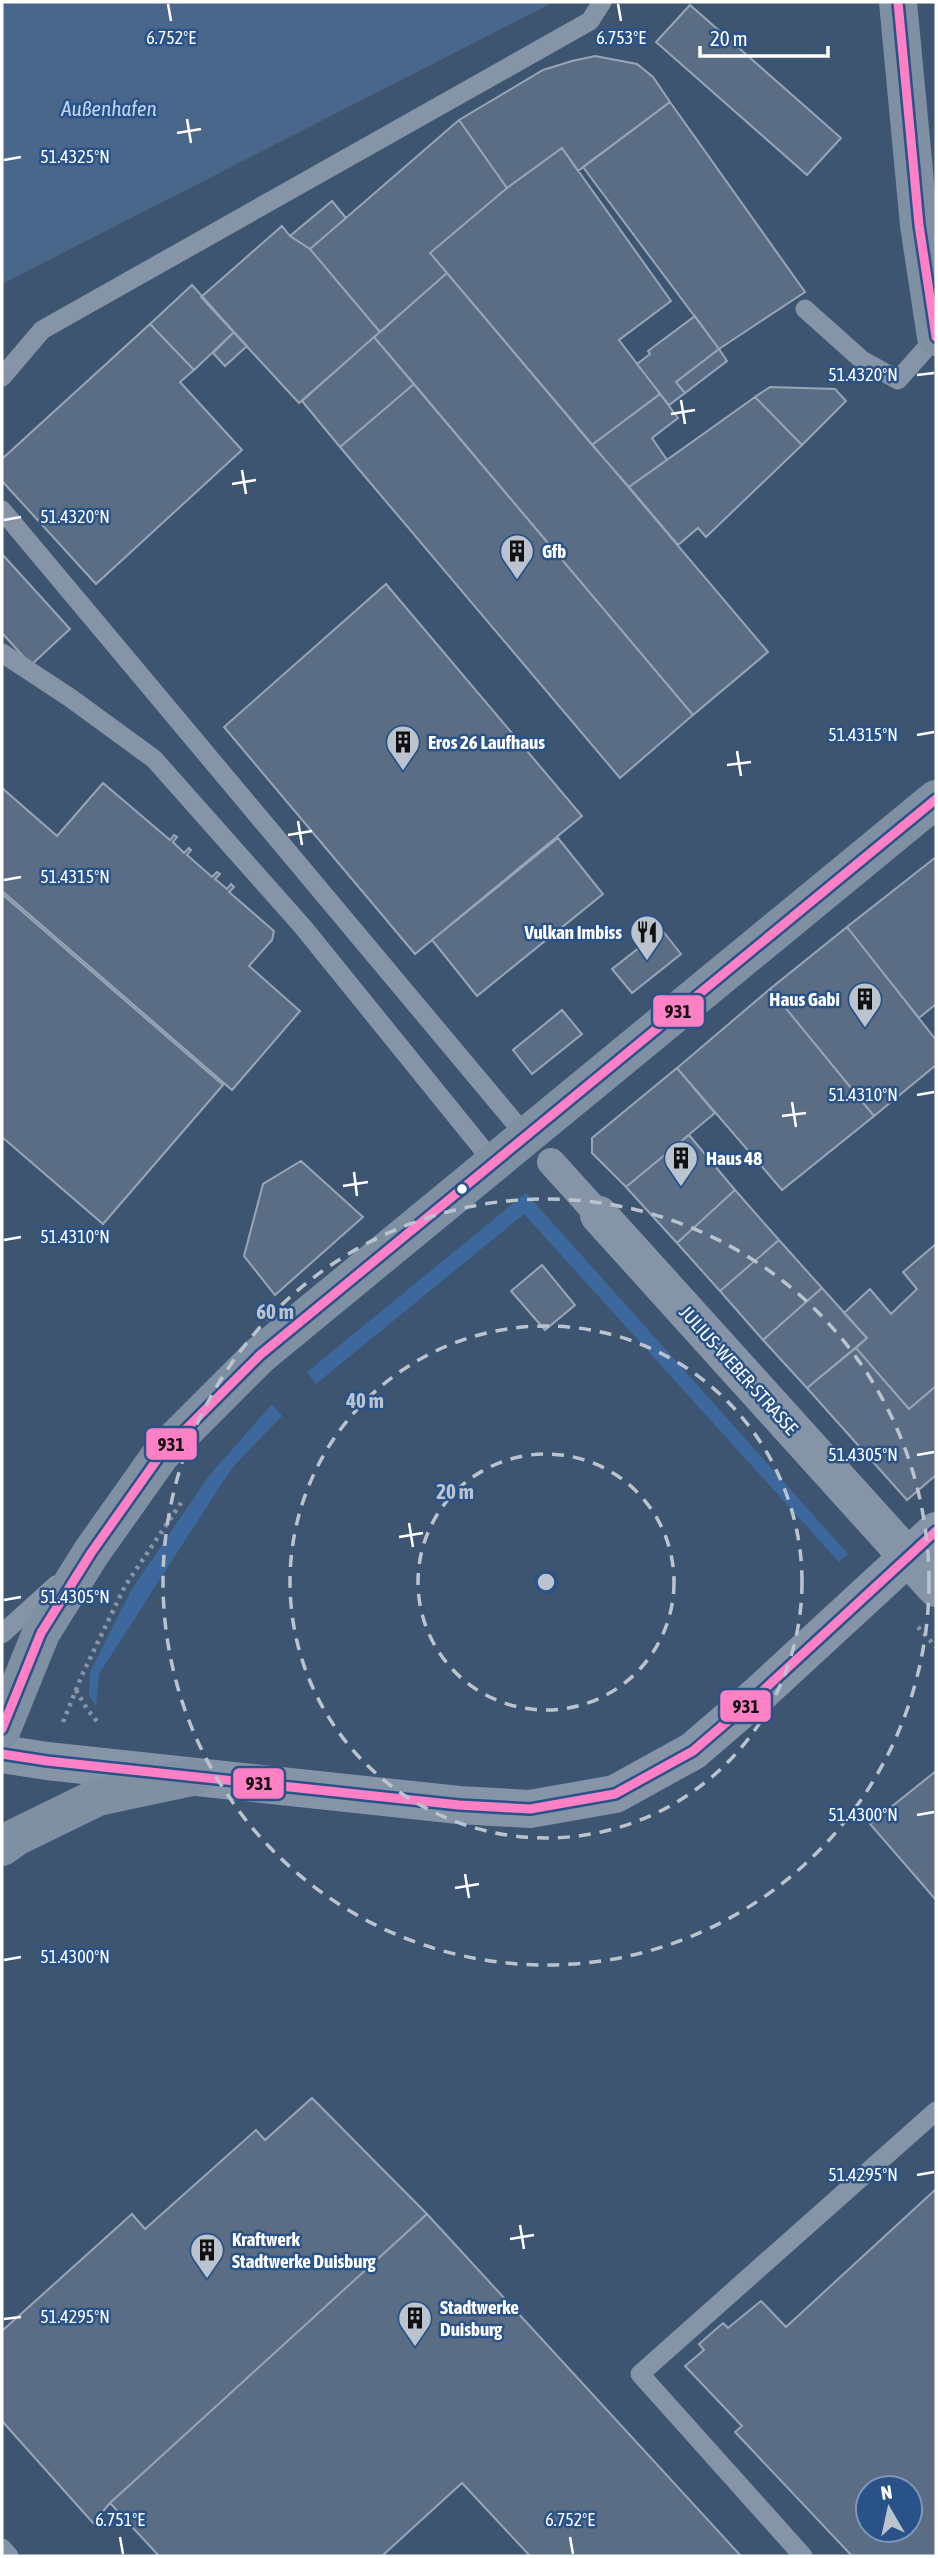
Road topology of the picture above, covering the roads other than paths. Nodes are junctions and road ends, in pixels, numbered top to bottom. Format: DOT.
graph roads {
  1 [pos="602,2"];
  2 [pos="898,2"];
  3 [pos="806,310"];
  4 [pos="936,337"];
  5 [pos="2,377"];
  6 [pos="2,510"];
  7 [pos="2,653"];
  8 [pos="936,799"];
  9 [pos="539,1149"];
  10 [pos="494,1163"];
  11 [pos="599,1214"];
  12 [pos="936,1531"];
  13 [pos="91,1553"];
  14 [pos="908,1556"];
  15 [pos="936,1588"];
  16 [pos="2,1634"];
  17 [pos="2,1730"];
  18 [pos="2,1754"];
  19 [pos="192,1777"];
  20 [pos="2,1846"];
  21 [pos="936,2111"];
  22 [pos="2,2548"];
  23 [pos="9,2556"];
  24 [pos="803,2556"];
  1 -- 5 [label="lane"];
  2 -- 4 [label="main road"];
  3 -- 4 [label="lane"];
  6 -- 9 [label="lane"];
  7 -- 10 [label="lane"];
  8 -- 9 [label="main road"];
  9 -- 10 [label="main road"];
  9 -- 11 [label="street"];
  10 -- 13 [label="main road"];
  11 -- 14 [label="street, JULIUS-WEBER-STRASSE"];
  12 -- 14 [label="street"];
  13 -- 16 [label="lane"];
  13 -- 17 [label="main road"];
  14 -- 15 [label="street, JULIUS-WEBER-STRASSE"];
  14 -- 19 [label="street"];
  18 -- 19 [label="street"];
  19 -- 20 [label="main road"];
  21 -- 24 [label="lane"];
  22 -- 23 [label="lane"];
}
